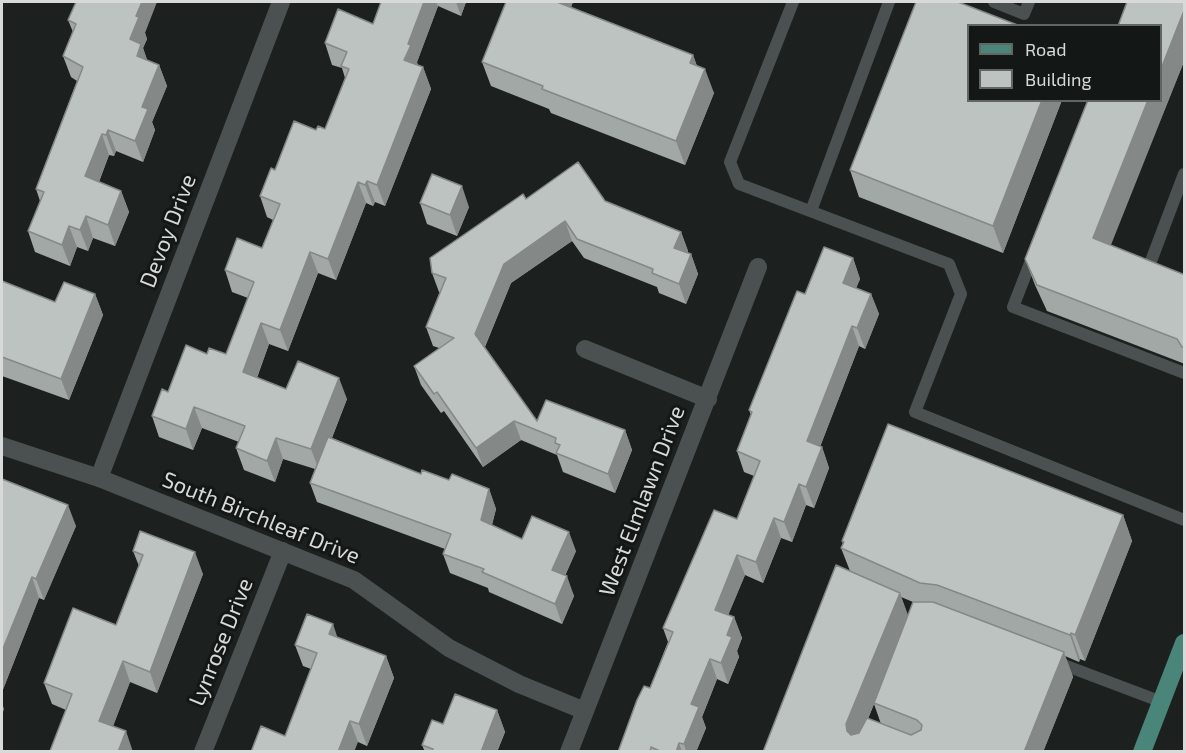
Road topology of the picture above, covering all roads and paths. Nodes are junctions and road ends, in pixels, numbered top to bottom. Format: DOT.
graph roads {
  1 [pos="281,2"];
  2 [pos="793,2"];
  3 [pos="889,2"];
  4 [pos="994,2"];
  5 [pos="1029,2"];
  6 [pos="1185,174"];
  7 [pos="811,211"];
  8 [pos="1038,242"];
  9 [pos="758,267"];
  10 [pos="1185,283"];
  11 [pos="585,350"];
  12 [pos="1185,373"];
  13 [pos="708,399"];
  14 [pos="2,446"];
  15 [pos="99,478"];
  16 [pos="1185,520"];
  17 [pos="283,551"];
  18 [pos="1185,644"];
  19 [pos="1044,657"];
  20 [pos="1162,702"];
  21 [pos="585,711"];
  22 [pos="203,752"];
  23 [pos="569,752"];
  24 [pos="1142,752"];
  1 -- 15 [label="street, Devoy Drive"];
  2 -- 7 [label="lane"];
  3 -- 7 [label="lane"];
  4 -- 5 [label="lane"];
  6 -- 10 [label="lane"];
  7 -- 16 [label="lane"];
  8 -- 12 [label="lane"];
  9 -- 13 [label="street, West Elmlawn Drive"];
  11 -- 13 [label="street"];
  13 -- 21 [label="street, West Elmlawn Drive"];
  14 -- 15 [label="street, South Birchleaf Drive"];
  15 -- 17 [label="street, South Birchleaf Drive"];
  17 -- 21 [label="street, South Birchleaf Drive"];
  17 -- 22 [label="street, Lynrose Drive"];
  18 -- 20 [label="main road"];
  19 -- 20 [label="lane"];
  20 -- 24 [label="main road"];
  21 -- 23 [label="street, West Elmlawn Drive"];
}
